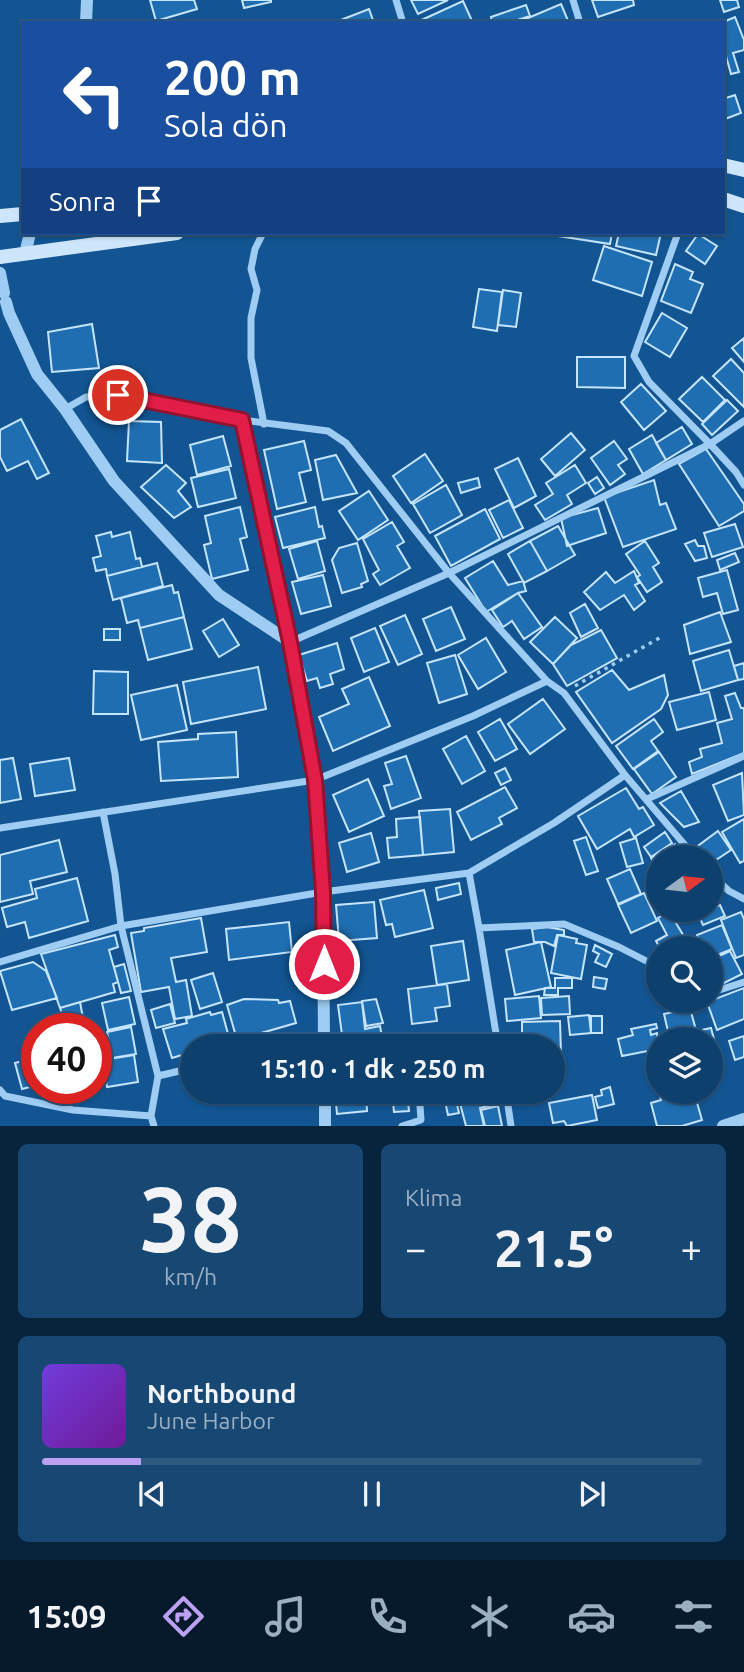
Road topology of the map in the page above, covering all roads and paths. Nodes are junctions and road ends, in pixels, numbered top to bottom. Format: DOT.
graph roads {
  1 [pos="87,0"];
  2 [pos="396,0"];
  3 [pos="573,0"];
  4 [pos="86,21"];
  5 [pos="402,21"];
  6 [pos="579,21"];
  7 [pos="725,165"];
  8 [pos="744,170"];
  9 [pos="725,200"];
  10 [pos="744,206"];
  11 [pos="21,214"];
  12 [pos="0,216"];
  13 [pos="30,235"];
  14 [pos="163,235"];
  15 [pos="262,235"];
  16 [pos="677,235"];
  17 [pos="25,254"];
  18 [pos="0,257"];
  19 [pos="0,273"];
  20 [pos="5,306"];
  21 [pos="65,409"];
  22 [pos="242,420"];
  23 [pos="744,421"];
  24 [pos="264,424"];
  25 [pos="709,444"];
  26 [pos="744,485"];
  27 [pos="449,573"];
  28 [pos="661,638"];
  29 [pos="290,642"];
  30 [pos="547,681"];
  31 [pos="565,693"];
  32 [pos="744,756"];
  33 [pos="625,775"];
  34 [pos="315,780"];
  35 [pos="647,799"];
  36 [pos="103,812"];
  37 [pos="0,828"];
  38 [pos="685,845"];
  39 [pos="469,873"];
  40 [pos="723,885"];
  41 [pos="323,892"];
  42 [pos="744,899"];
  43 [pos="121,926"];
  44 [pos="479,928"];
  45 [pos="646,961"];
  46 [pos="0,962"];
  47 [pos="744,982"];
  48 [pos="723,989"];
  49 [pos="324,1034"];
  50 [pos="496,1034"];
  51 [pos="180,1071"];
  52 [pos="158,1076"];
  53 [pos="0,1090"];
  54 [pos="325,1104"];
  55 [pos="420,1104"];
  56 [pos="508,1104"];
  57 [pos="152,1116"];
  58 [pos="744,1119"];
  59 [pos="154,1126"];
  60 [pos="325,1126"];
  61 [pos="401,1126"];
  62 [pos="511,1126"];
  63 [pos="723,1126"];
  1 -- 4 [label="street"];
  2 -- 5 [label="street"];
  3 -- 6 [label="street"];
  7 -- 8 [label="main road"];
  9 -- 10 [label="main road"];
  11 -- 12 [label="main road"];
  13 -- 17 [label="street"];
  14 -- 17 [label="main road"];
  15 -- 24 [label="street"];
  16 -- 25 [label="street"];
  17 -- 18 [label="main road"];
  19 -- 20 [label="street"];
  20 -- 21 [label="street"];
  21 -- 22 [label="street"];
  21 -- 29 [label="street"];
  22 -- 24 [label="street"];
  22 -- 29 [label="street"];
  23 -- 25 [label="street"];
  24 -- 27 [label="street"];
  25 -- 26 [label="street"];
  25 -- 27 [label="street"];
  27 -- 29 [label="street"];
  27 -- 30 [label="street"];
  28 -- 31 [label="path"];
  29 -- 34 [label="street"];
  30 -- 31 [label="street"];
  30 -- 34 [label="street"];
  31 -- 33 [label="street"];
  32 -- 35 [label="street"];
  33 -- 35 [label="street"];
  33 -- 39 [label="street"];
  34 -- 36 [label="street"];
  34 -- 41 [label="street"];
  35 -- 38 [label="street"];
  36 -- 37 [label="street"];
  36 -- 43 [label="street"];
  39 -- 41 [label="street"];
  39 -- 44 [label="street"];
  40 -- 42 [label="street"];
  41 -- 43 [label="street"];
  41 -- 49 [label="street"];
  43 -- 46 [label="street"];
  43 -- 52 [label="street"];
  44 -- 45 [label="street"];
  44 -- 50 [label="street"];
  47 -- 48 [label="street"];
  51 -- 52 [label="street"];
  52 -- 57 [label="street"];
  53 -- 57 [label="street"];
  54 -- 60 [label="street"];
  55 -- 61 [label="street"];
  56 -- 62 [label="street"];
  57 -- 59 [label="street"];
  58 -- 63 [label="street"];
}
